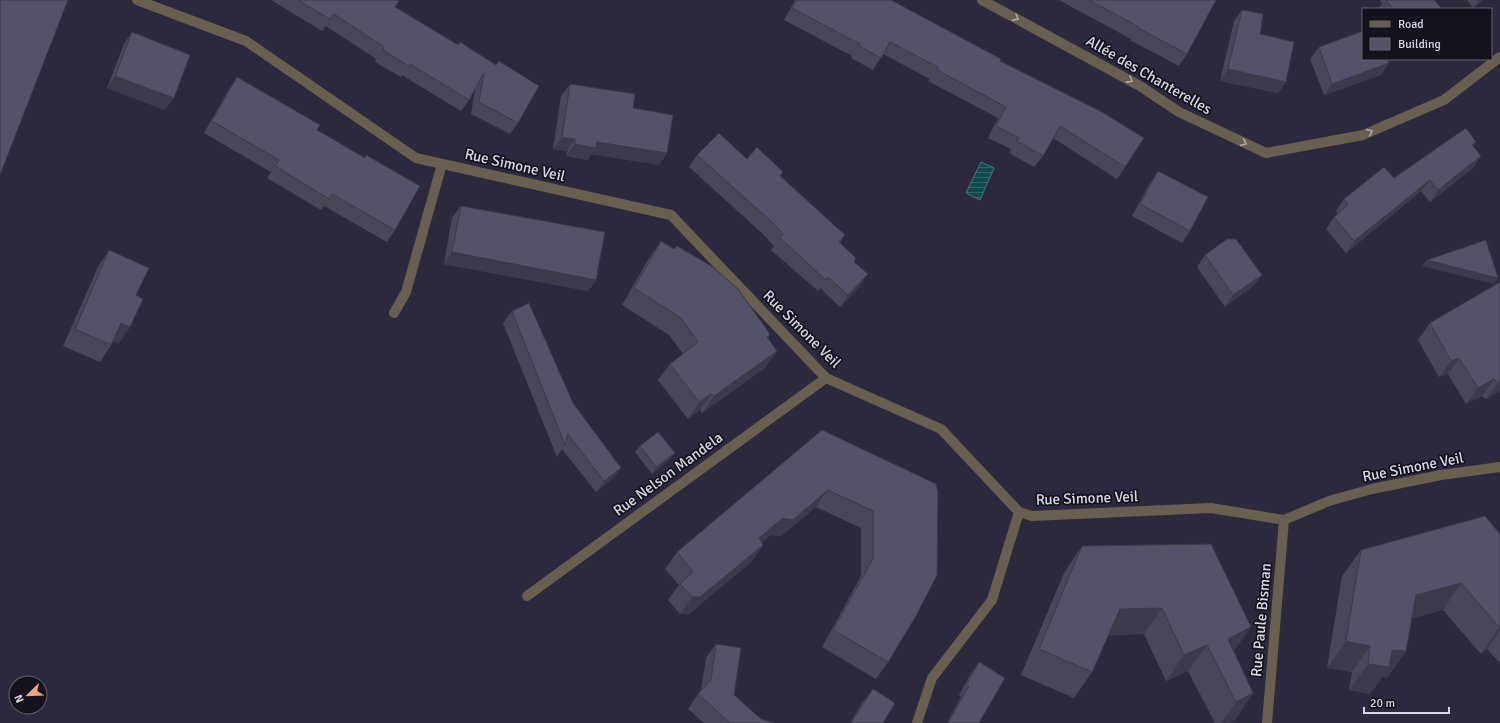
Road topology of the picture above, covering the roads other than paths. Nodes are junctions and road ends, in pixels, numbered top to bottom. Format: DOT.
graph roads {
  1 [pos="137,0"];
  2 [pos="982,0"];
  3 [pos="1500,57"];
  4 [pos="442,164"];
  5 [pos="394,313"];
  6 [pos="826,378"];
  7 [pos="1500,467"];
  8 [pos="1019,512"];
  9 [pos="1284,520"];
  10 [pos="527,596"];
  11 [pos="917,723"];
  12 [pos="1267,723"];
  1 -- 4 [label="street, Rue Simone Veil"];
  2 -- 3 [label="street, Allée des Chanterelles, one-way"];
  4 -- 5 [label="street"];
  4 -- 6 [label="street, Rue Simone Veil"];
  6 -- 8 [label="street, Rue Simone Veil"];
  6 -- 10 [label="street, Rue Nelson Mandela"];
  7 -- 9 [label="street, Rue Simone Veil"];
  8 -- 9 [label="street, Rue Simone Veil"];
  8 -- 11 [label="street"];
  9 -- 12 [label="street, Rue Paule Bisman"];
}
